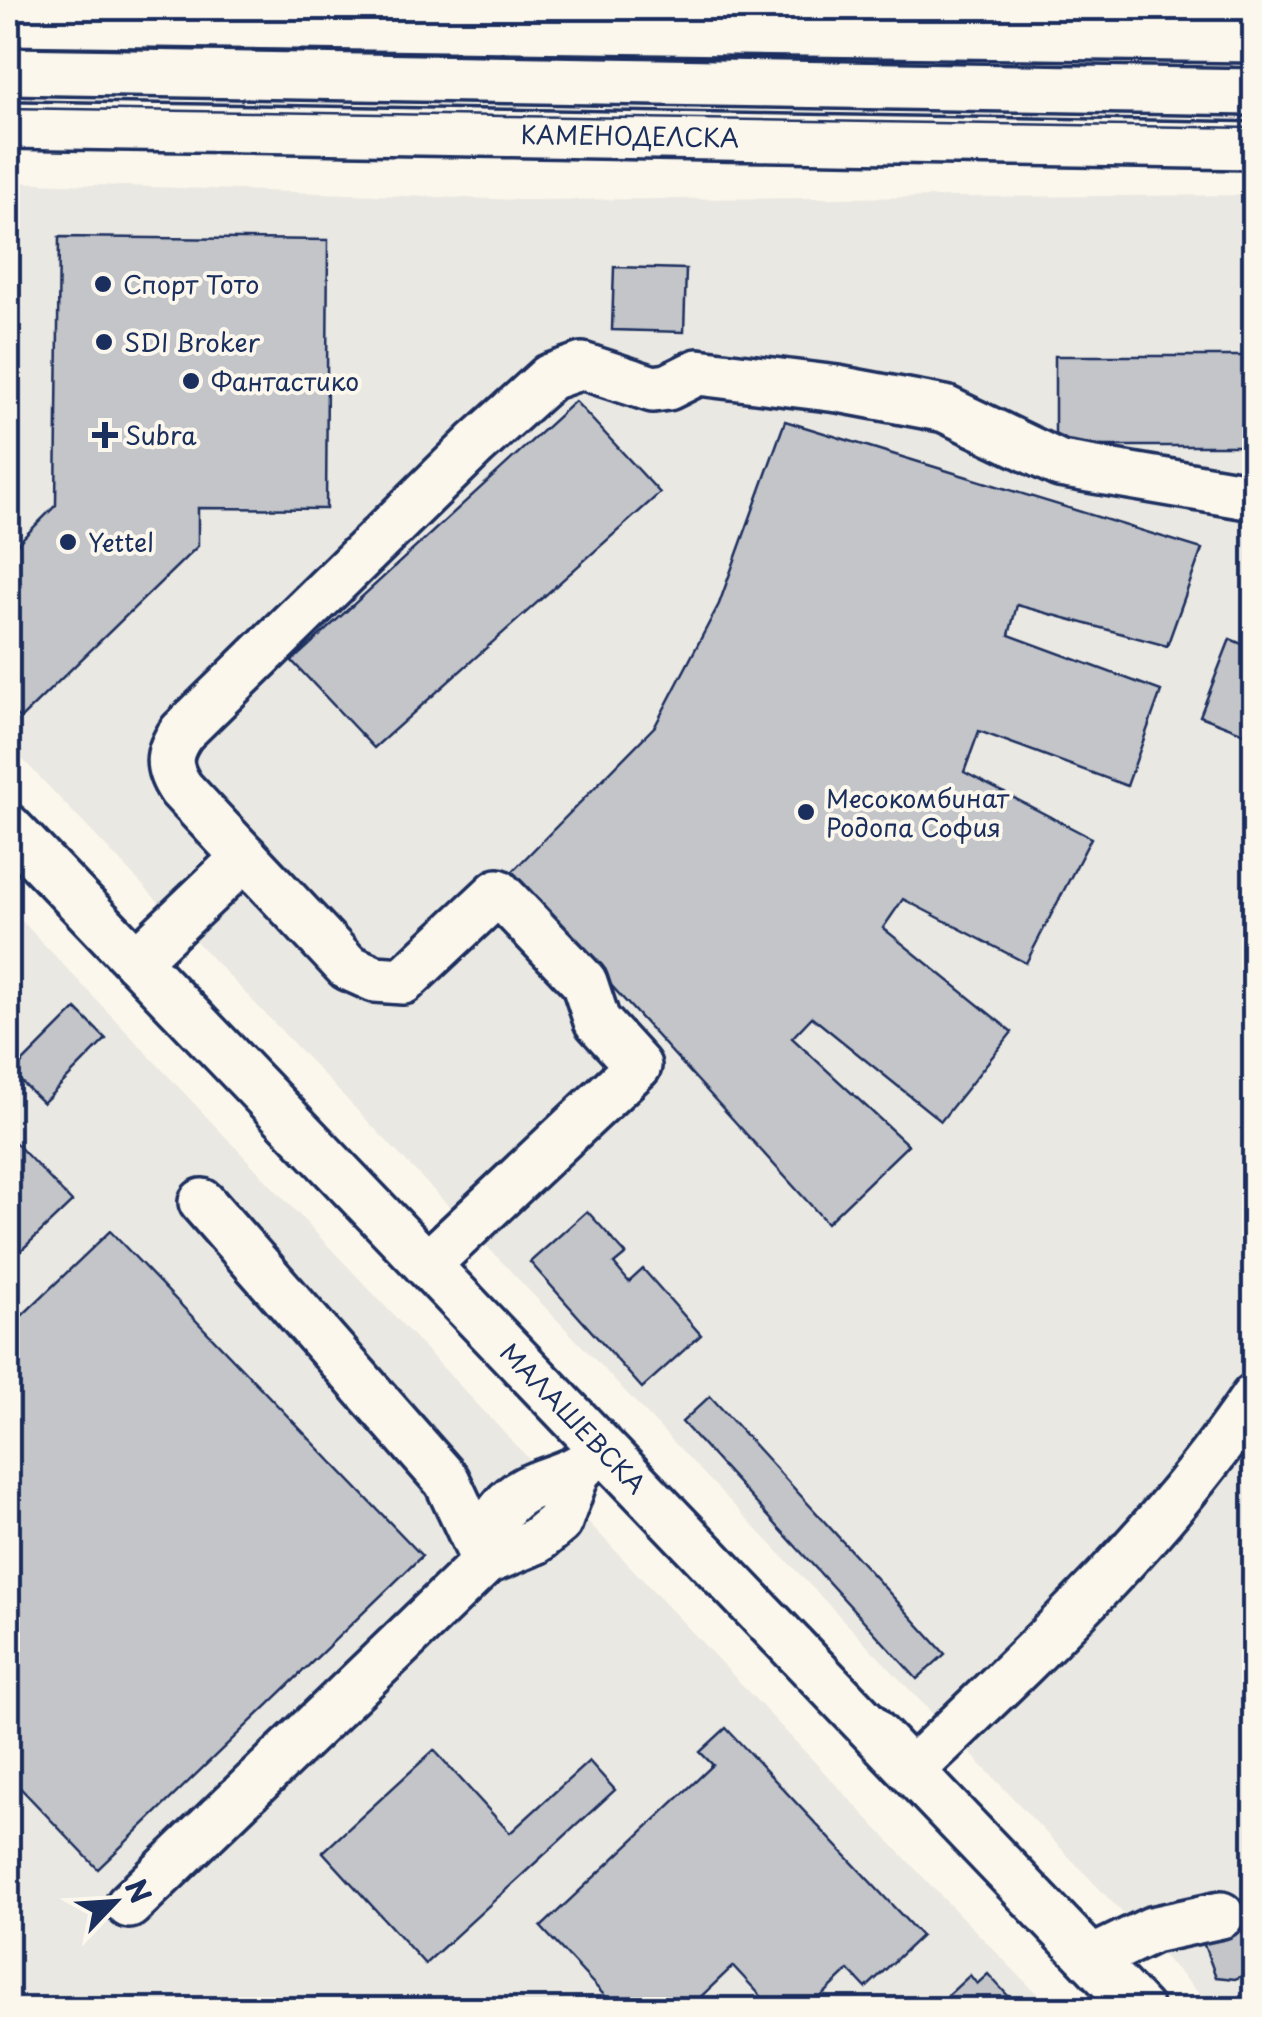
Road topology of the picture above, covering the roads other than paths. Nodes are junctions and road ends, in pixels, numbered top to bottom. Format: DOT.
graph roads {
  1 [pos="35,17"];
  2 [pos="222,17"];
  3 [pos="422,18"];
  4 [pos="602,19"];
  5 [pos="786,20"];
  6 [pos="972,21"];
  7 [pos="1146,23"];
  8 [pos="1254,39"];
  9 [pos="8,71"];
  10 [pos="1254,92"];
  11 [pos="8,125"];
  12 [pos="1254,146"];
  13 [pos="1254,497"];
  14 [pos="8,827"];
  15 [pos="244,857"];
  16 [pos="136,961"];
  17 [pos="202,1202"];
  18 [pos="427,1265"];
  19 [pos="1254,1396"];
  20 [pos="590,1461"];
  21 [pos="485,1562"];
  22 [pos="911,1771"];
  23 [pos="129,1905"];
  24 [pos="1220,1915"];
  25 [pos="1092,1960"];
  26 [pos="1140,2010"];
  1 -- 2 [label="street"];
  2 -- 3 [label="street"];
  3 -- 4 [label="street"];
  4 -- 5 [label="street"];
  5 -- 6 [label="street"];
  6 -- 7 [label="street"];
  7 -- 8 [label="street"];
  9 -- 10 [label="street"];
  11 -- 12 [label="street, КАМЕНОДЕЛСКА"];
  13 -- 15 [label="street"];
  14 -- 16 [label="street, МАЛАШЕВСКА"];
  15 -- 16 [label="street"];
  15 -- 18 [label="street"];
  16 -- 18 [label="street, МАЛАШЕВСКА"];
  17 -- 21 [label="street"];
  18 -- 20 [label="street, МАЛАШЕВСКА"];
  19 -- 22 [label="street"];
  20 -- 21 [label="street"];
  20 -- 22 [label="street, МАЛАШЕВСКА"];
  21 -- 23 [label="street"];
  22 -- 25 [label="street, МАЛАШЕВСКА"];
  24 -- 25 [label="street"];
  25 -- 26 [label="street, МАЛАШЕВСКА"];
}
